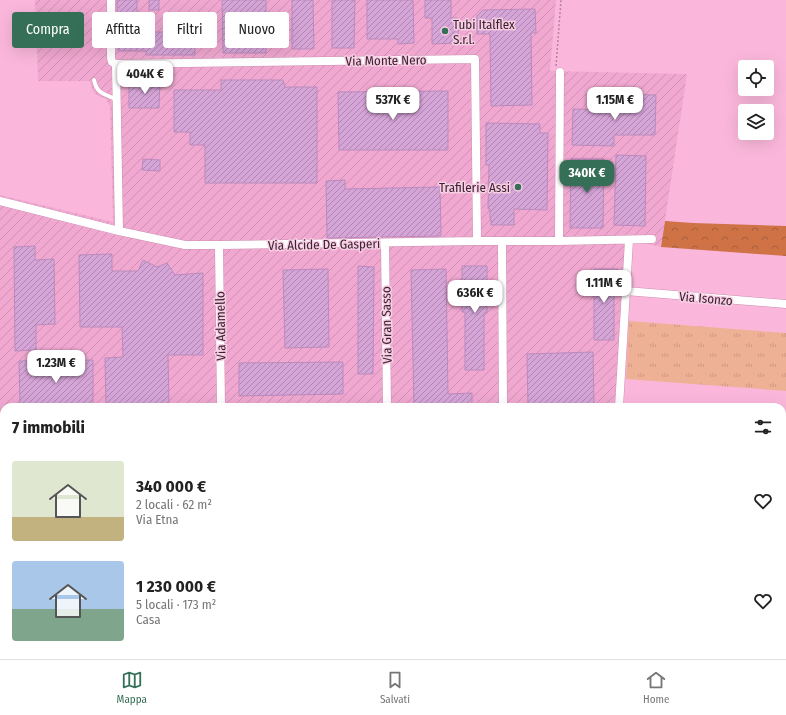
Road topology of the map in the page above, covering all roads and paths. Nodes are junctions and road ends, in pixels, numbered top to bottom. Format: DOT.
graph roads {
  1 [pos="111,0"];
  2 [pos="561,0"];
  3 [pos="116,64"];
  4 [pos="560,72"];
  5 [pos="94,80"];
  6 [pos="116,98"];
  7 [pos="0,201"];
  8 [pos="119,231"];
  9 [pos="652,239"];
  10 [pos="629,240"];
  11 [pos="476,241"];
  12 [pos="559,241"];
  13 [pos="502,242"];
  14 [pos="385,243"];
  15 [pos="219,245"];
  16 [pos="626,291"];
  17 [pos="786,304"];
  18 [pos="221,403"];
  19 [pos="387,403"];
  20 [pos="504,403"];
  21 [pos="619,403"];
  1 -- 3 [label="street"];
  2 -- 4 [label="path"];
  3 -- 6 [label="street"];
  3 -- 11 [label="street, Via Monte Nero"];
  4 -- 12 [label="street"];
  5 -- 6 [label="lane"];
  6 -- 8 [label="street"];
  7 -- 8 [label="street, Via Alcide De Gasperi"];
  8 -- 15 [label="street, Via Alcide De Gasperi"];
  9 -- 10 [label="street, Via Alcide De Gasperi"];
  10 -- 12 [label="street, Via Alcide De Gasperi"];
  10 -- 16 [label="street"];
  11 -- 13 [label="street, Via Alcide De Gasperi"];
  11 -- 14 [label="street, Via Alcide De Gasperi"];
  12 -- 13 [label="street, Via Alcide De Gasperi"];
  13 -- 20 [label="street"];
  14 -- 15 [label="street, Via Alcide De Gasperi"];
  14 -- 19 [label="street, Via Gran Sasso"];
  15 -- 18 [label="street, Via Adamello"];
  16 -- 17 [label="street, Via Isonzo"];
  16 -- 21 [label="street"];
}
